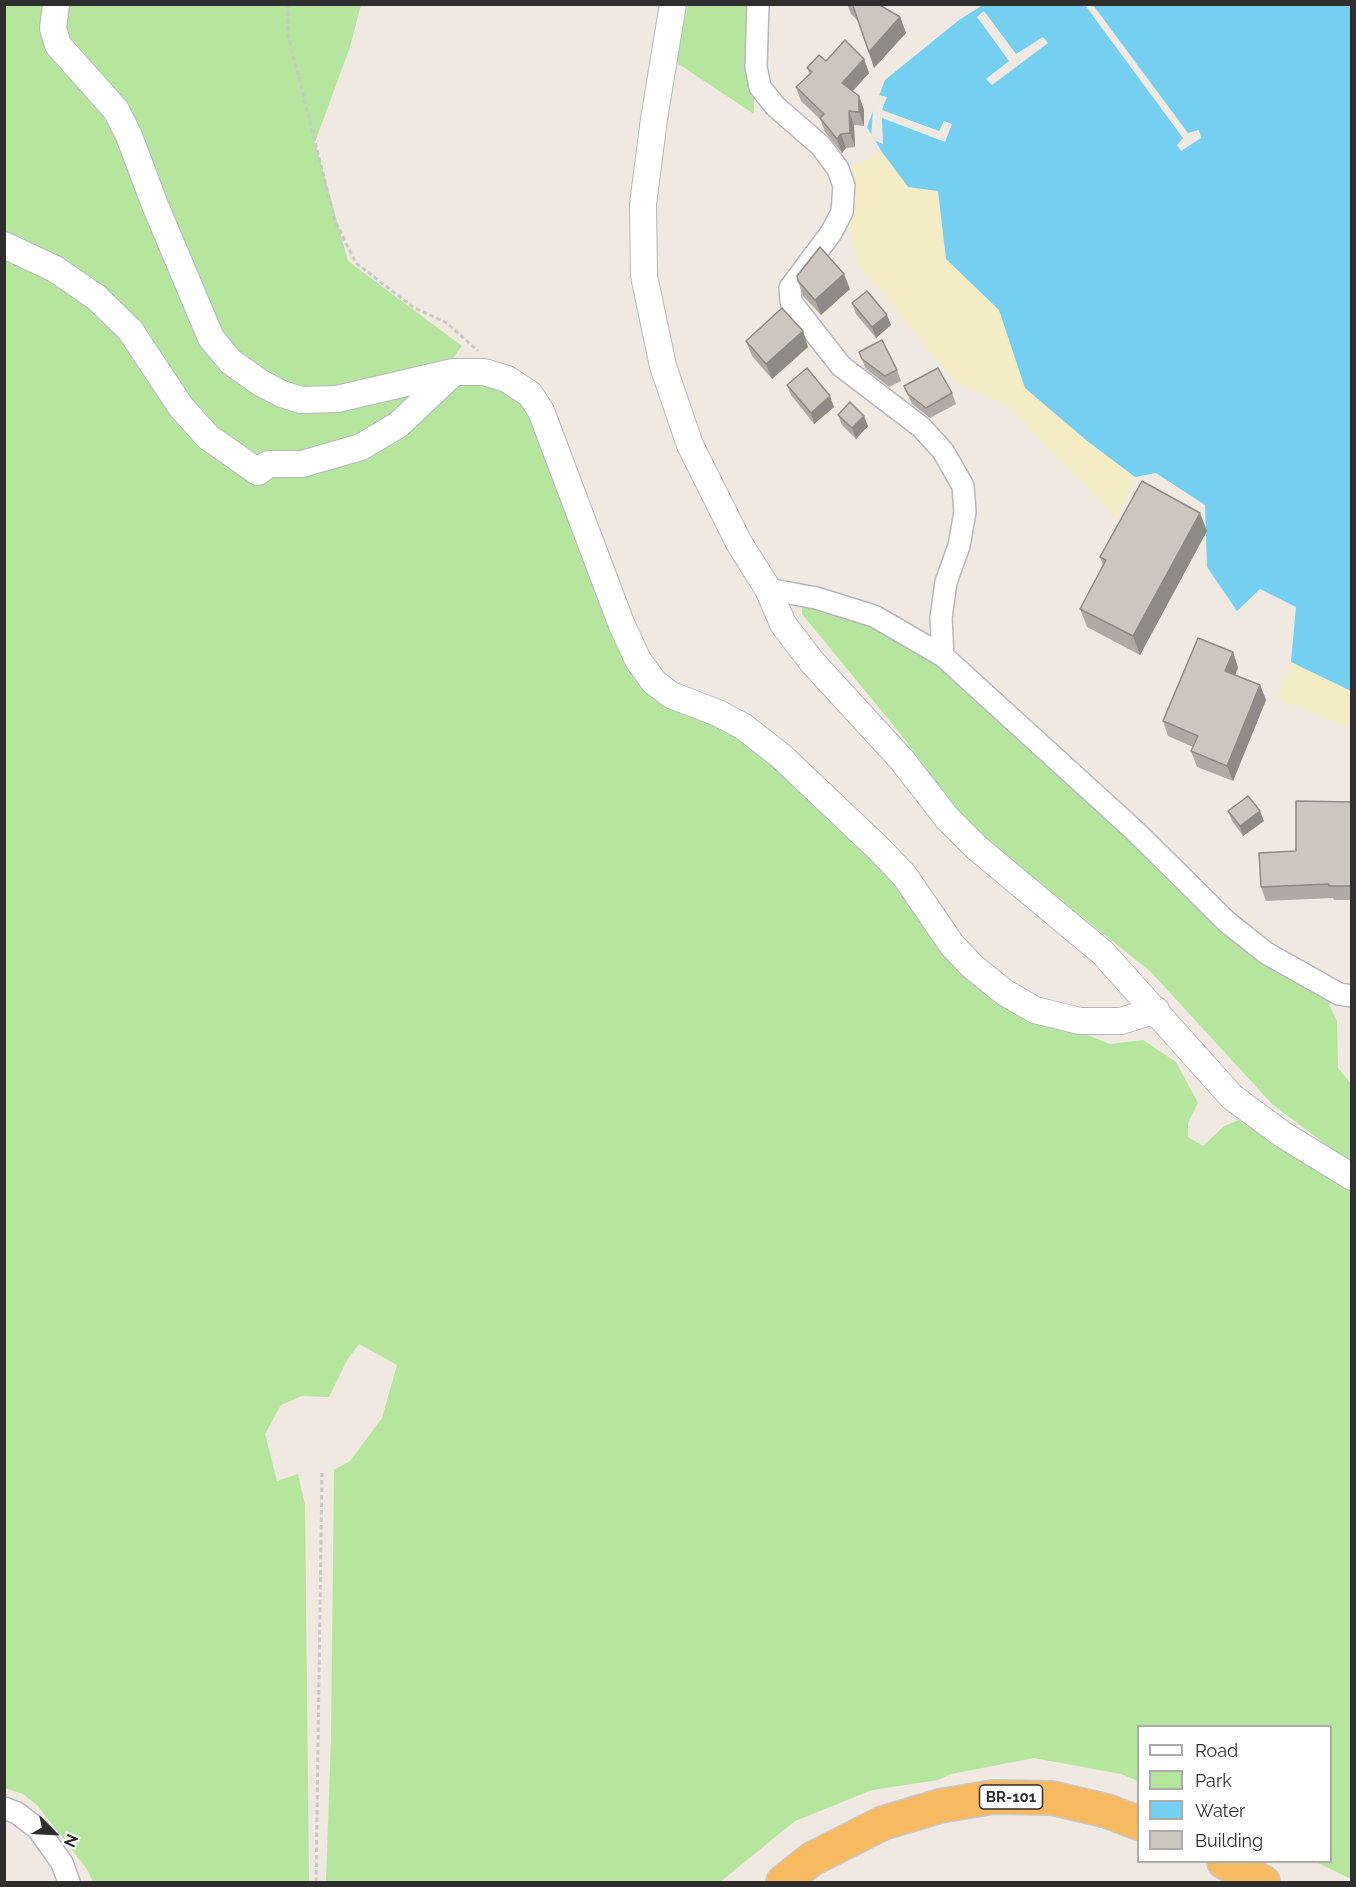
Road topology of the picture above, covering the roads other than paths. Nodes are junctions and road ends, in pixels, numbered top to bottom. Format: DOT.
graph roads {
  1 [pos="56,4"];
  2 [pos="673,4"];
  3 [pos="758,4"];
  4 [pos="4,245"];
  5 [pos="453,372"];
  6 [pos="768,589"];
  7 [pos="943,656"];
  8 [pos="1352,996"];
  9 [pos="1156,1010"];
  10 [pos="1352,1177"];
  11 [pos="4,1808"];
  12 [pos="1137,1823"];
  13 [pos="1226,1863"];
  14 [pos="69,1882"];
  15 [pos="783,1882"];
  16 [pos="1263,1882"];
  1 -- 5 [label="street"];
  2 -- 6 [label="street"];
  3 -- 7 [label="street"];
  4 -- 5 [label="street"];
  5 -- 9 [label="street"];
  6 -- 7 [label="street"];
  6 -- 9 [label="street"];
  7 -- 8 [label="street"];
  9 -- 10 [label="street"];
  11 -- 14 [label="street"];
  12 -- 15 [label="highway, BR-101"];
  13 -- 16 [label="highway"];
}
